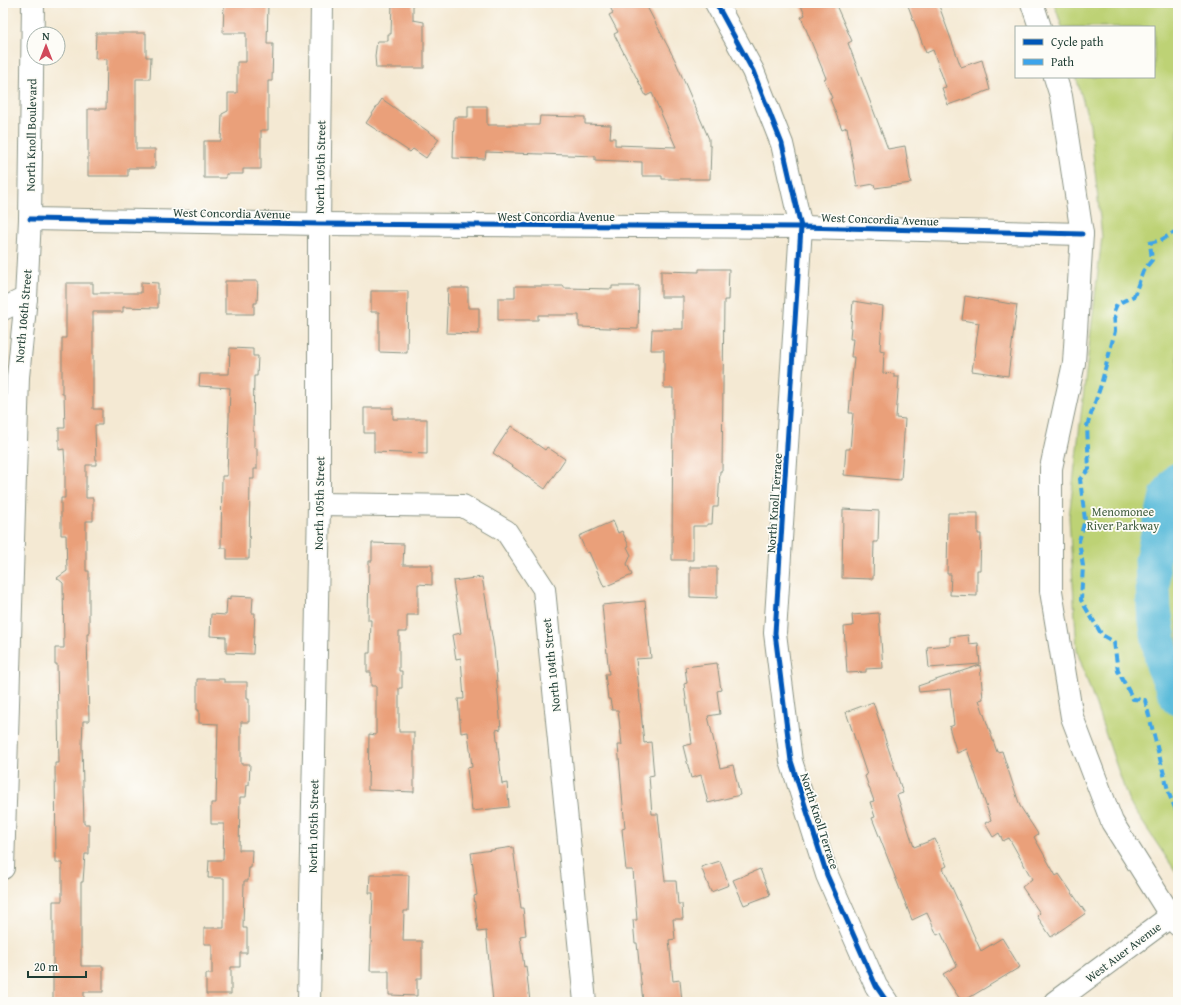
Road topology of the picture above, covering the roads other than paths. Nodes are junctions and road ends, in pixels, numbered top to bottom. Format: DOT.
graph roads {
  1 [pos="33,3"];
  2 [pos="322,3"];
  3 [pos="716,3"];
  4 [pos="1032,3"];
  5 [pos="1040,26"];
  6 [pos="1055,78"];
  7 [pos="30,219"];
  8 [pos="319,224"];
  9 [pos="802,227"];
  10 [pos="1082,234"];
  11 [pos="26,298"];
  12 [pos="3,309"];
  13 [pos="10,379"];
  14 [pos="319,504"];
  15 [pos="3,868"];
  16 [pos="1174,921"];
  17 [pos="309,1002"];
  18 [pos="585,1002"];
  19 [pos="888,1002"];
  20 [pos="1055,1002"];
  1 -- 7 [label="street, North Knoll Boulevard"];
  2 -- 8 [label="street, North 105th Street"];
  3 -- 9 [label="street, North Knoll Terrace"];
  4 -- 5 [label="street"];
  6 -- 10 [label="street"];
  7 -- 8 [label="street, West Concordia Avenue"];
  7 -- 11 [label="street, North 106th Street"];
  8 -- 9 [label="street, West Concordia Avenue"];
  8 -- 14 [label="street, North 105th Street"];
  9 -- 10 [label="street, West Concordia Avenue"];
  9 -- 19 [label="street, North Knoll Terrace"];
  10 -- 16 [label="street"];
  11 -- 12 [label="street"];
  11 -- 13 [label="street, North 106th Street"];
  13 -- 15 [label="street, North 106th Street"];
  14 -- 17 [label="street, North 105th Street"];
  14 -- 18 [label="street, North 104th Street"];
  16 -- 20 [label="street, West Auer Avenue"];
}
